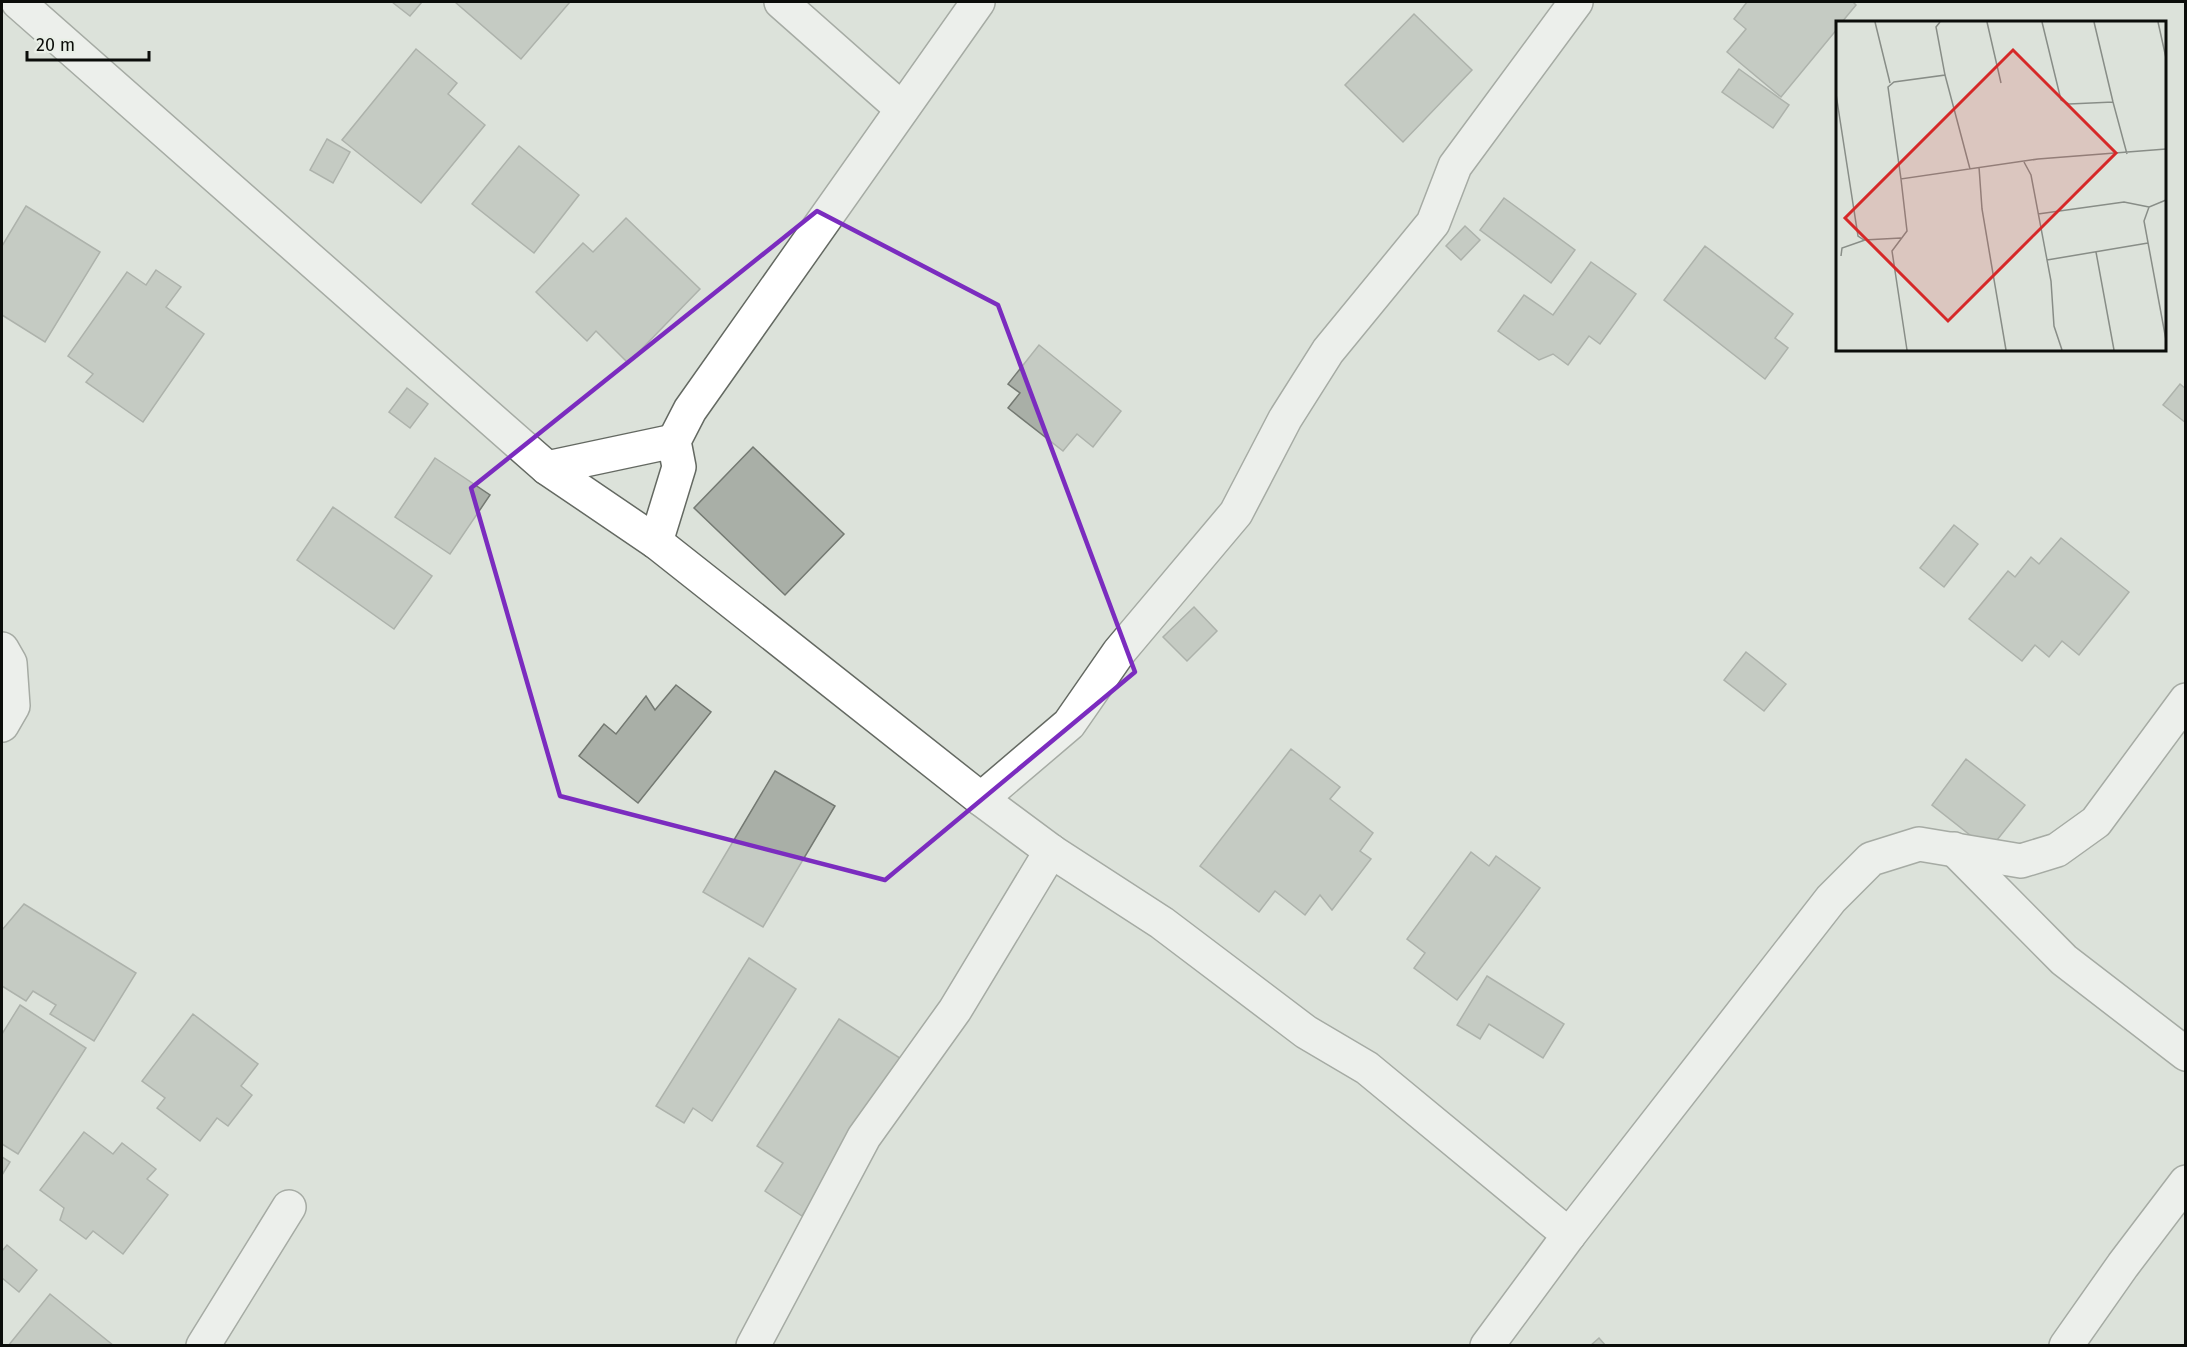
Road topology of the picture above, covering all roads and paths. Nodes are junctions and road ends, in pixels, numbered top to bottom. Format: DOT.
graph roads {
  1 [pos="18,2"];
  2 [pos="781,2"];
  3 [pos="978,2"];
  4 [pos="1576,2"];
  5 [pos="902,109"];
  6 [pos="674,441"];
  7 [pos="547,468"];
  8 [pos="656,542"];
  9 [pos="2,649"];
  10 [pos="2186,700"];
  11 [pos="2,725"];
  12 [pos="981,799"];
  13 [pos="1954,849"];
  14 [pos="1051,851"];
  15 [pos="2186,1054"];
  16 [pos="2186,1182"];
  17 [pos="289,1207"];
  18 [pos="1569,1235"];
  19 [pos="203,1346"];
  20 [pos="753,1346"];
  21 [pos="1487,1346"];
  22 [pos="2066,1346"];
  1 -- 7 [label="street"];
  2 -- 5 [label="street"];
  3 -- 5 [label="street"];
  4 -- 12 [label="street"];
  5 -- 6 [label="street"];
  6 -- 7 [label="street"];
  6 -- 8 [label="street"];
  7 -- 8 [label="street"];
  8 -- 12 [label="street"];
  9 -- 11 [label="street"];
  10 -- 13 [label="street"];
  12 -- 14 [label="street"];
  13 -- 15 [label="street"];
  13 -- 18 [label="street"];
  14 -- 18 [label="street"];
  14 -- 20 [label="street"];
  16 -- 22 [label="street"];
  17 -- 19 [label="street"];
  18 -- 21 [label="street"];
}
